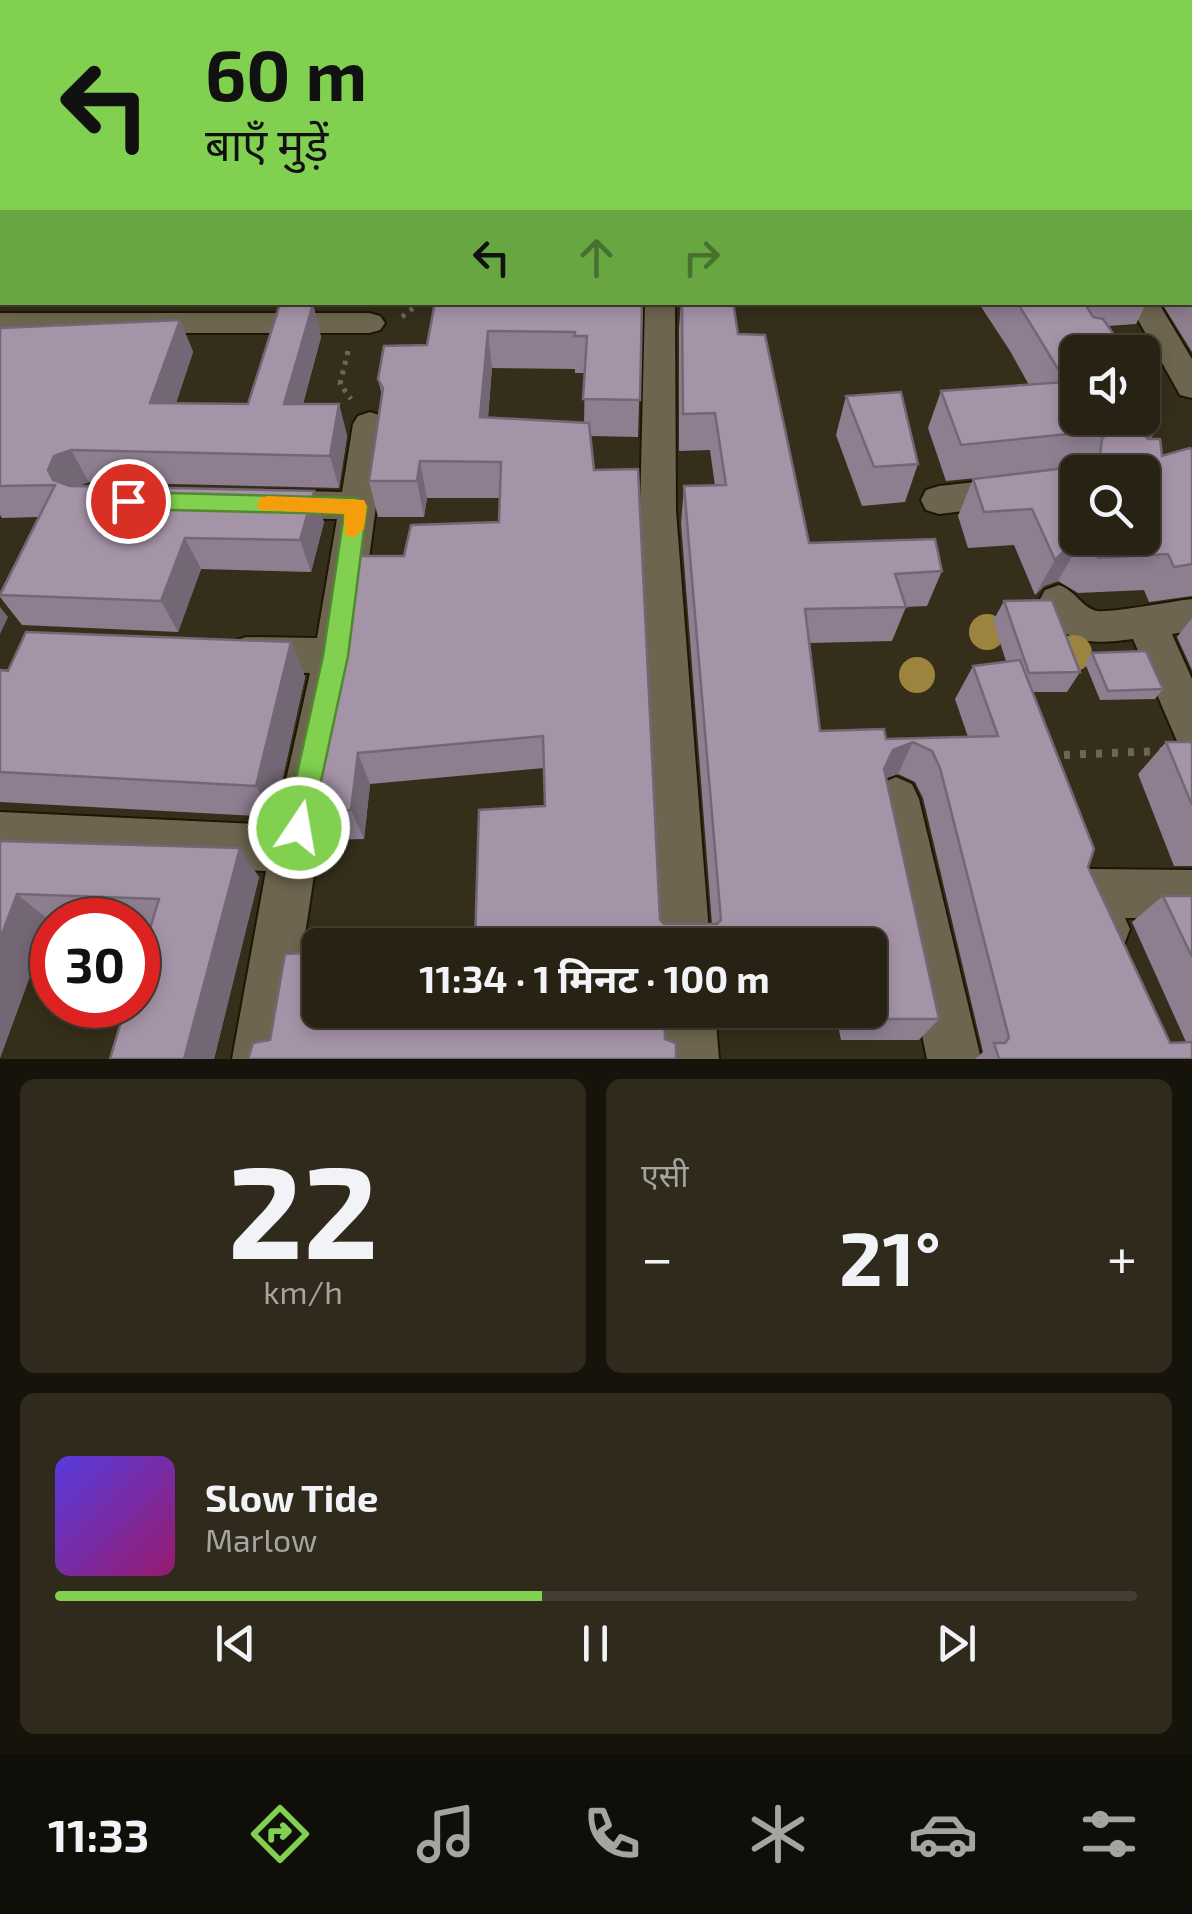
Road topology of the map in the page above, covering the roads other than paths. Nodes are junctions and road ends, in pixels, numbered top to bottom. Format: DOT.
graph roads {
  1 [pos="660,305"];
  2 [pos="1144,305"];
  3 [pos="0,323"];
  4 [pos="369,323"];
  5 [pos="1192,387"];
  6 [pos="370,424"];
  7 [pos="1060,486"];
  8 [pos="939,500"];
  9 [pos="223,503"];
  10 [pos="356,506"];
  11 [pos="1058,601"];
  12 [pos="1192,615"];
  13 [pos="1145,620"];
  14 [pos="200,653"];
  15 [pos="335,656"];
  16 [pos="1183,738"];
  17 [pos="896,799"];
  18 [pos="0,835"];
  19 [pos="294,850"];
  20 [pos="1192,894"];
  21 [pos="684,928"];
  22 [pos="1126,976"];
  23 [pos="690,1028"];
  24 [pos="258,1059"];
  25 [pos="692,1059"];
  26 [pos="954,1059"];
  1 -- 21 [label="street"];
  2 -- 5 [label="street"];
  3 -- 4 [label="street"];
  6 -- 10 [label="street"];
  7 -- 8 [label="street"];
  9 -- 10 [label="street"];
  10 -- 15 [label="street"];
  11 -- 13 [label="street"];
  12 -- 13 [label="street"];
  13 -- 16 [label="street"];
  14 -- 15 [label="street"];
  15 -- 19 [label="street"];
  17 -- 26 [label="street"];
  18 -- 19 [label="street"];
  19 -- 24 [label="street"];
  20 -- 22 [label="street"];
  23 -- 25 [label="street"];
}
